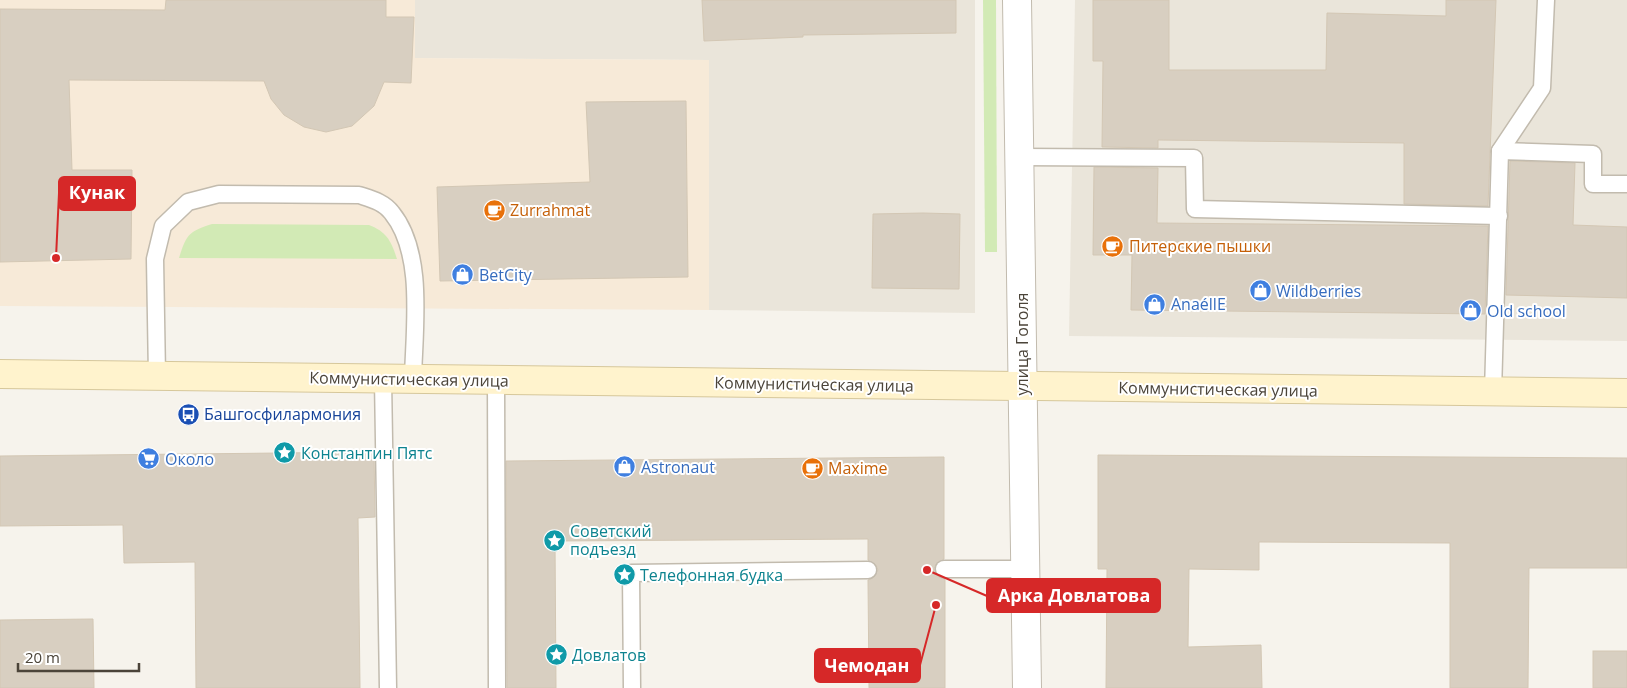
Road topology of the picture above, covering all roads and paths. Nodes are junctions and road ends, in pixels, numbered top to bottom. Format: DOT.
graph roads {
  1 [pos="1017,0"];
  2 [pos="1546,0"];
  3 [pos="1500,151"];
  4 [pos="1019,157"];
  5 [pos="1627,184"];
  6 [pos="1498,216"];
  7 [pos="0,374"];
  8 [pos="157,376"];
  9 [pos="383,379"];
  10 [pos="413,379"];
  11 [pos="496,380"];
  12 [pos="1022,386"];
  13 [pos="1493,392"];
  14 [pos="1627,393"];
  15 [pos="944,569"];
  16 [pos="1025,569"];
  17 [pos="868,570"];
  18 [pos="388,688"];
  19 [pos="497,688"];
  20 [pos="632,688"];
  21 [pos="1027,688"];
  1 -- 4 [label="street, улица Гоголя"];
  2 -- 3 [label="lane"];
  3 -- 5 [label="lane"];
  3 -- 6 [label="lane"];
  4 -- 6 [label="lane"];
  4 -- 12 [label="street, улица Гоголя"];
  6 -- 13 [label="lane"];
  7 -- 8 [label="main road, Коммунистическая улица"];
  8 -- 9 [label="main road, Коммунистическая улица"];
  8 -- 10 [label="lane"];
  9 -- 10 [label="main road, Коммунистическая улица"];
  9 -- 18 [label="lane"];
  10 -- 11 [label="main road, Коммунистическая улица"];
  11 -- 12 [label="main road, Коммунистическая улица"];
  11 -- 19 [label="lane"];
  12 -- 13 [label="main road, Коммунистическая улица"];
  12 -- 16 [label="street, улица Гоголя"];
  13 -- 14 [label="main road, Коммунистическая улица"];
  15 -- 16 [label="lane"];
  16 -- 21 [label="street, улица Гоголя"];
  17 -- 20 [label="lane"];
}
